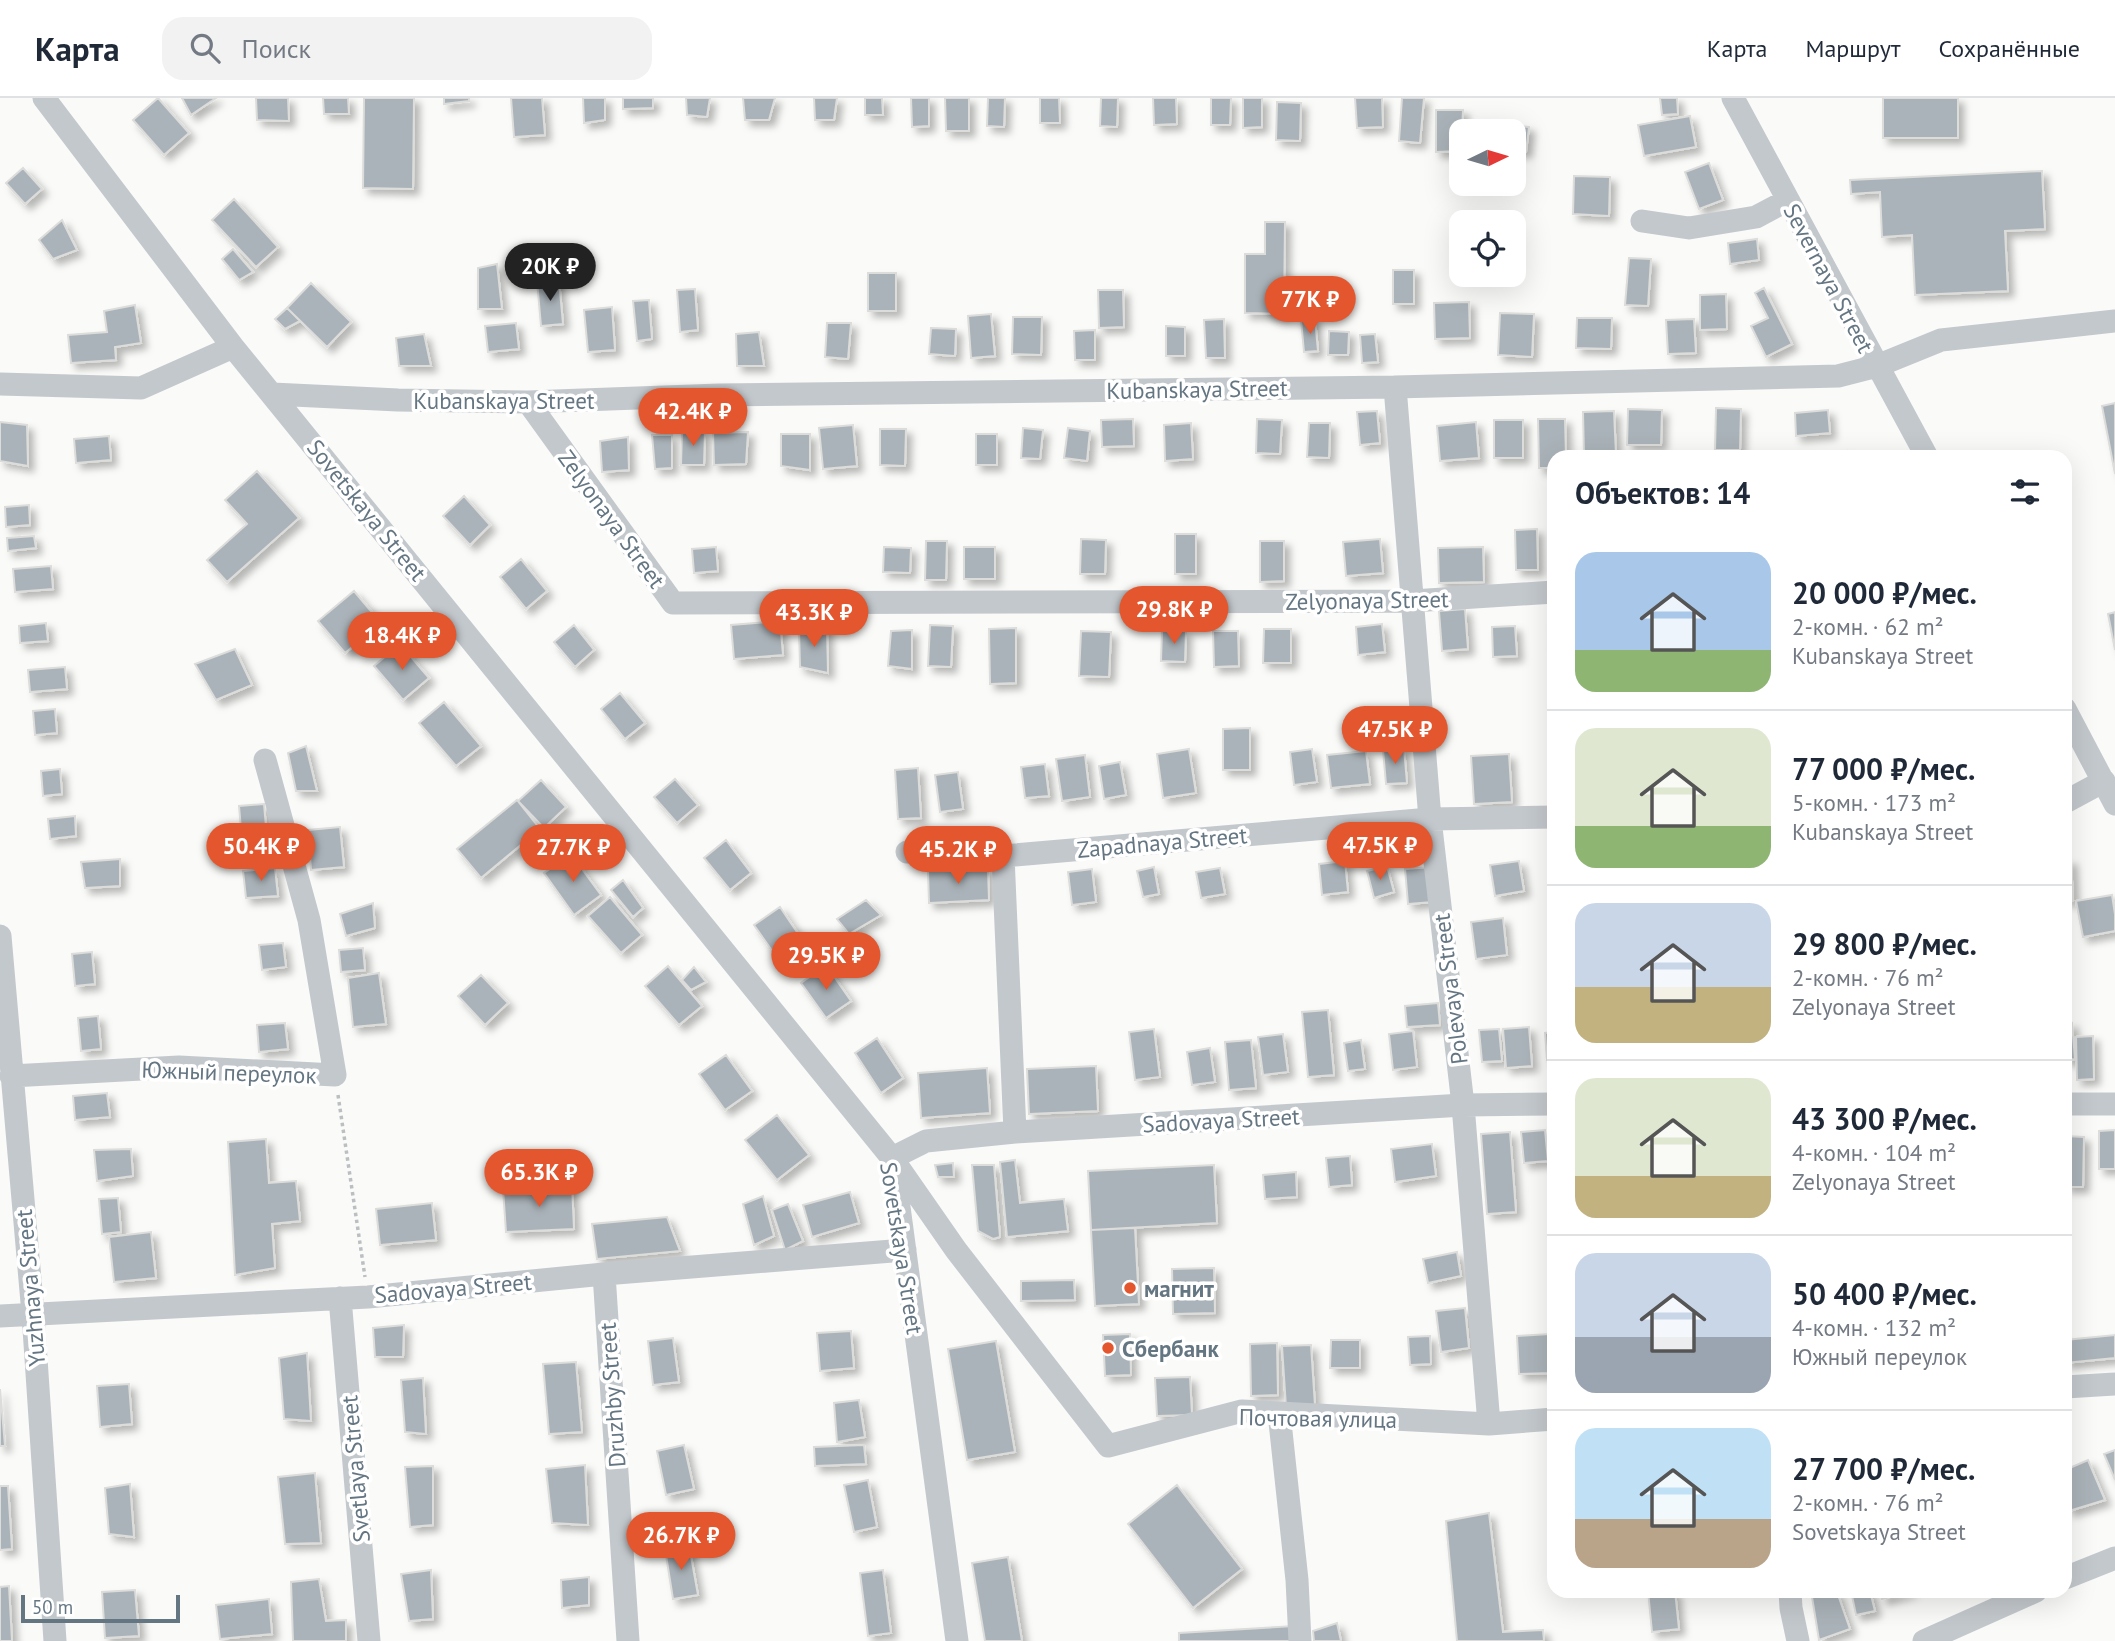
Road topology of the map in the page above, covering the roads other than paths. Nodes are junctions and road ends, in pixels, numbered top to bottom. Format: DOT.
graph roads {
  1 [pos="44,98"];
  2 [pos="1733,98"];
  3 [pos="1788,200"];
  4 [pos="1642,221"];
  5 [pos="2115,321"];
  6 [pos="233,347"];
  7 [pos="1877,366"];
  8 [pos="0,384"];
  9 [pos="1395,387"];
  10 [pos="272,394"];
  11 [pos="528,402"];
  12 [pos="1923,450"];
  13 [pos="1547,592"];
  14 [pos="1412,601"];
  15 [pos="2072,722"];
  16 [pos="265,761"];
  17 [pos="2104,781"];
  18 [pos="2072,798"];
  19 [pos="2115,804"];
  20 [pos="1547,817"];
  21 [pos="1430,818"];
  22 [pos="907,852"];
  23 [pos="1003,856"];
  24 [pos="0,936"];
  25 [pos="11,1076"];
  26 [pos="1547,1104"];
  27 [pos="2072,1104"];
  28 [pos="2115,1104"];
  29 [pos="1463,1105"];
  30 [pos="1015,1132"];
  31 [pos="892,1158"];
  32 [pos="905,1250"];
  33 [pos="604,1274"];
  34 [pos="340,1298"];
  35 [pos="33,1314"];
  36 [pos="0,1316"];
  37 [pos="2115,1384"];
  38 [pos="2072,1387"];
  39 [pos="1279,1413"];
  40 [pos="1547,1420"];
  41 [pos="1489,1424"];
  42 [pos="2115,1558"];
  43 [pos="2072,1575"];
  44 [pos="1790,1598"];
  45 [pos="2020,1598"];
  46 [pos="55,1641"];
  47 [pos="369,1641"];
  48 [pos="628,1641"];
  49 [pos="957,1641"];
  50 [pos="1300,1641"];
  51 [pos="1798,1641"];
  52 [pos="1924,1641"];
  1 -- 6 [label="street, Sovetskaya Street"];
  2 -- 3 [label="street, Severnaya Street"];
  3 -- 4 [label="street"];
  3 -- 7 [label="street, Severnaya Street"];
  5 -- 7 [label="street, Kubanskaya Street"];
  6 -- 8 [label="street"];
  6 -- 10 [label="street, Sovetskaya Street"];
  7 -- 9 [label="street, Kubanskaya Street"];
  7 -- 12 [label="street, Severnaya Street"];
  9 -- 11 [label="street, Kubanskaya Street"];
  9 -- 14 [label="street, Polevaya Street"];
  10 -- 11 [label="street, Kubanskaya Street"];
  10 -- 31 [label="street, Sovetskaya Street"];
  11 -- 14 [label="street, Zelyonaya Street"];
  13 -- 14 [label="street, Zelyonaya Street"];
  14 -- 21 [label="street, Polevaya Street"];
  15 -- 17 [label="street"];
  16 -- 25 [label="street, Южный переулок"];
  17 -- 18 [label="street"];
  17 -- 19 [label="street"];
  20 -- 21 [label="street, Zapadnaya Street"];
  21 -- 23 [label="street, Zapadnaya Street"];
  21 -- 29 [label="street, Polevaya Street"];
  22 -- 23 [label="street, Zapadnaya Street"];
  23 -- 30 [label="street"];
  24 -- 25 [label="street, Yuzhnaya Street"];
  25 -- 35 [label="street, Yuzhnaya Street"];
  26 -- 29 [label="street, Sadovaya Street"];
  27 -- 28 [label="street"];
  29 -- 30 [label="street, Sadovaya Street"];
  29 -- 41 [label="street, Polevaya Street"];
  30 -- 31 [label="street, Sadovaya Street"];
  31 -- 32 [label="street, Sovetskaya Street"];
  31 -- 39 [label="street, Почтовая улица"];
  32 -- 33 [label="street, Sadovaya Street"];
  32 -- 49 [label="street, Sovetskaya Street"];
  33 -- 34 [label="street, Sadovaya Street"];
  33 -- 48 [label="street, Druzhby Street"];
  34 -- 35 [label="street, Sadovaya Street"];
  34 -- 47 [label="street, Svetlaya Street"];
  35 -- 36 [label="street, Sadovaya Street"];
  35 -- 46 [label="street, Yuzhnaya Street"];
  37 -- 38 [label="street"];
  39 -- 41 [label="street, Почтовая улица"];
  39 -- 50 [label="street"];
  40 -- 41 [label="street, Почтовая улица"];
  42 -- 43 [label="street"];
  44 -- 51 [label="street"];
  45 -- 52 [label="street"];
}
